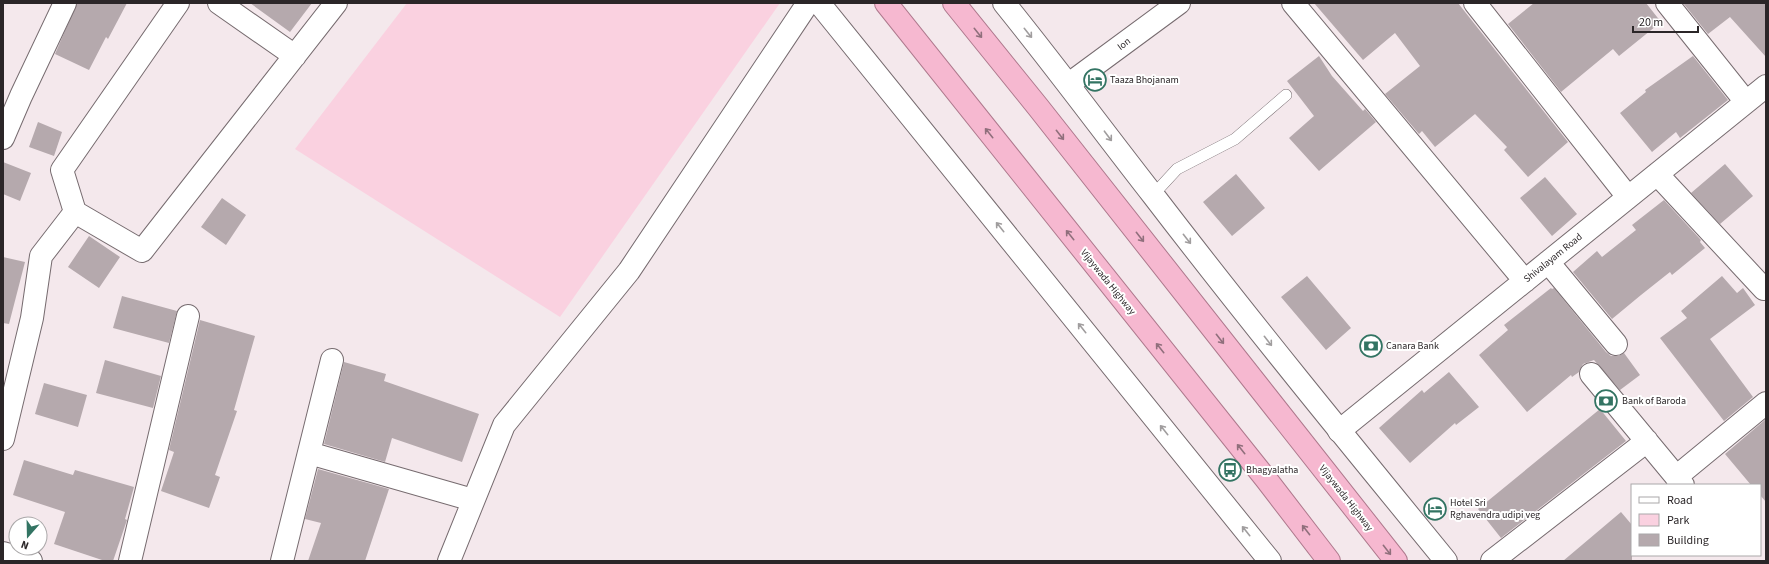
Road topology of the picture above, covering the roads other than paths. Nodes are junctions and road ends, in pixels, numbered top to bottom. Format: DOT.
graph roads {
  1 [pos="65,3"];
  2 [pos="178,3"];
  3 [pos="219,3"];
  4 [pos="336,3"];
  5 [pos="808,3"];
  6 [pos="819,3"];
  7 [pos="886,3"];
  8 [pos="954,3"];
  9 [pos="1004,3"];
  10 [pos="1179,3"];
  11 [pos="1293,3"];
  12 [pos="1475,3"];
  13 [pos="1667,3"];
  14 [pos="295,56"];
  15 [pos="1069,84"];
  16 [pos="1766,86"];
  17 [pos="1286,95"];
  18 [pos="1746,102"];
  19 [pos="3,138"];
  20 [pos="1657,174"];
  21 [pos="1153,195"];
  22 [pos="1628,198"];
  23 [pos="76,212"];
  24 [pos="1548,262"];
  25 [pos="1525,281"];
  26 [pos="1766,287"];
  27 [pos="188,316"];
  28 [pos="1616,344"];
  29 [pos="332,360"];
  30 [pos="1591,374"];
  31 [pos="1766,404"];
  32 [pos="7,406"];
  33 [pos="1339,431"];
  34 [pos="3,439"];
  35 [pos="1647,441"];
  36 [pos="310,453"];
  37 [pos="1680,481"];
  38 [pos="473,500"];
  39 [pos="3,553"];
  40 [pos="31,561"];
  41 [pos="130,561"];
  42 [pos="282,561"];
  43 [pos="449,561"];
  44 [pos="1270,561"];
  45 [pos="1330,561"];
  46 [pos="1396,561"];
  47 [pos="1446,561"];
  48 [pos="1492,561"];
  1 -- 19 [label="street"];
  2 -- 23 [label="street"];
  3 -- 14 [label="street"];
  4 -- 14 [label="street"];
  5 -- 38 [label="street"];
  44 -- 6 [label="street, one-way"];
  45 -- 7 [label="highway, Vijaywada Highway, one-way"];
  8 -- 46 [label="highway, Vijaywada Highway, one-way"];
  9 -- 15 [label="street, one-way"];
  10 -- 15 [label="street, Ion"];
  11 -- 25 [label="street"];
  12 -- 22 [label="street"];
  13 -- 18 [label="street"];
  14 -- 23 [label="street"];
  15 -- 21 [label="street, one-way"];
  16 -- 18 [label="street, Shivalayam Road"];
  17 -- 21 [label="lane"];
  18 -- 20 [label="street, Shivalayam Road"];
  20 -- 22 [label="street, Shivalayam Road"];
  20 -- 26 [label="street"];
  21 -- 33 [label="street, one-way"];
  22 -- 24 [label="street, Shivalayam Road"];
  23 -- 32 [label="street"];
  24 -- 25 [label="street, Shivalayam Road"];
  24 -- 28 [label="street"];
  25 -- 33 [label="street, Shivalayam Road"];
  27 -- 41 [label="street"];
  29 -- 36 [label="street"];
  30 -- 35 [label="street"];
  31 -- 37 [label="street"];
  32 -- 34 [label="street"];
  33 -- 47 [label="street"];
  35 -- 37 [label="street"];
  35 -- 48 [label="street"];
  36 -- 38 [label="street"];
  36 -- 42 [label="street"];
  38 -- 43 [label="street"];
  39 -- 40 [label="street"];
}
